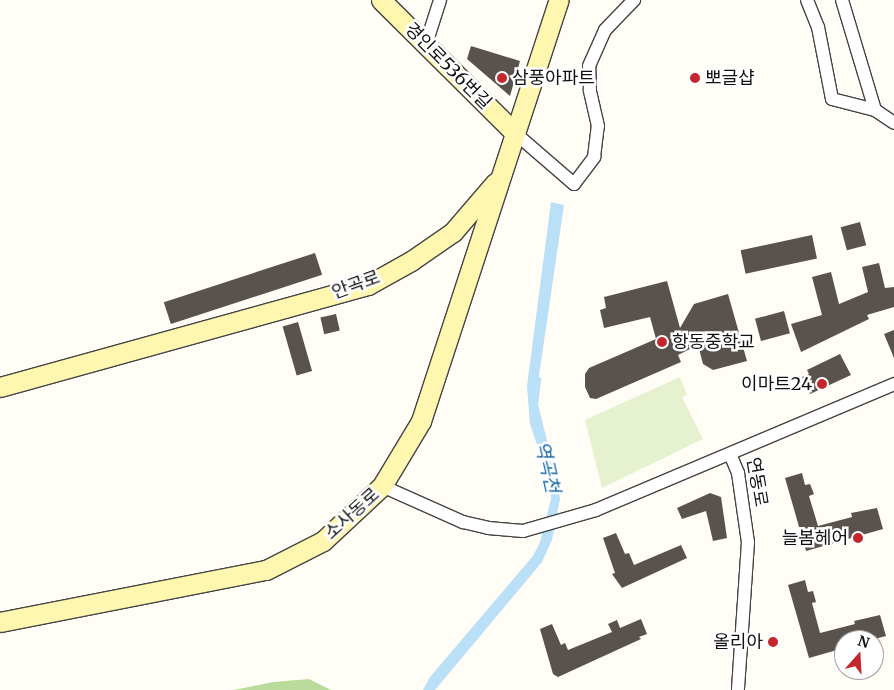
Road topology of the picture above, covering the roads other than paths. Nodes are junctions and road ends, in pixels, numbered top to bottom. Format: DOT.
graph roads {
  1 [pos="381,0"];
  2 [pos="440,0"];
  3 [pos="559,0"];
  4 [pos="634,0"];
  5 [pos="807,0"];
  6 [pos="842,0"];
  7 [pos="426,44"];
  8 [pos="875,110"];
  9 [pos="894,123"];
  10 [pos="515,133"];
  11 [pos="501,176"];
  12 [pos="894,384"];
  13 [pos="0,387"];
  14 [pos="730,454"];
  15 [pos="382,486"];
  16 [pos="0,622"];
  17 [pos="738,690"];
  1 -- 7 [label="street, 경인로536번길"];
  2 -- 7 [label="street"];
  3 -- 10 [label="street, 안곡로"];
  4 -- 10 [label="street"];
  5 -- 8 [label="street"];
  6 -- 8 [label="street"];
  7 -- 10 [label="street, 경인로536번길"];
  8 -- 9 [label="street"];
  10 -- 11 [label="street, 안곡로"];
  11 -- 13 [label="street, 안곡로"];
  11 -- 15 [label="street, 소사동로"];
  12 -- 14 [label="street, 연동로"];
  14 -- 15 [label="street"];
  14 -- 17 [label="street, 연동로"];
  15 -- 16 [label="street, 소사동로"];
}
